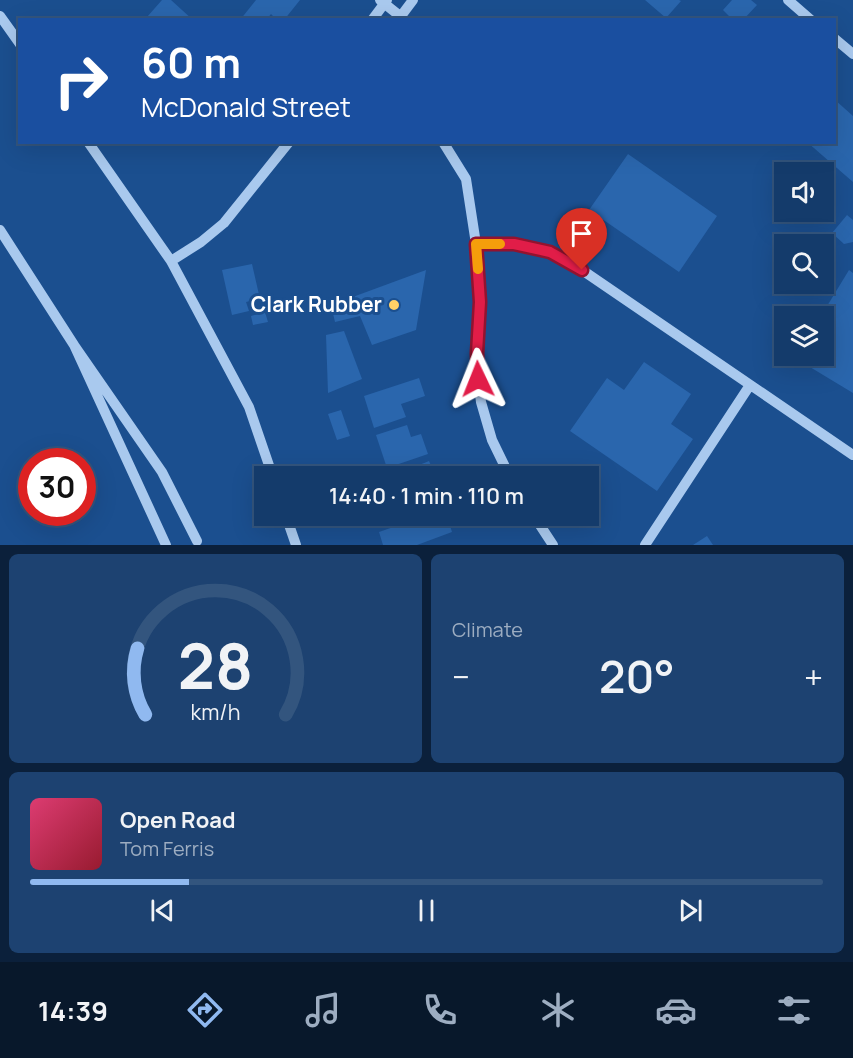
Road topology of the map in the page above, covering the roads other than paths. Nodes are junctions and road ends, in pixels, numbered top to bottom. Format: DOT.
graph roads {
  1 [pos="788,0"];
  2 [pos="384,1"];
  3 [pos="409,2"];
  4 [pos="0,16"];
  5 [pos="373,18"];
  6 [pos="399,18"];
  7 [pos="810,18"];
  8 [pos="836,40"];
  9 [pos="18,41"];
  10 [pos="853,54"];
  11 [pos="89,144"];
  12 [pos="287,144"];
  13 [pos="443,144"];
  14 [pos="0,230"];
  15 [pos="476,244"];
  16 [pos="171,261"];
  17 [pos="74,345"];
  18 [pos="750,385"];
  19 [pos="853,455"];
  20 [pos="269,466"];
  21 [pos="505,466"];
  22 [pos="289,526"];
  23 [pos="541,526"];
  24 [pos="197,541"];
  25 [pos="166,545"];
  26 [pos="296,545"];
  27 [pos="554,545"];
  28 [pos="645,545"];
  1 -- 7 [label="street"];
  2 -- 5 [label="street"];
  2 -- 6 [label="street"];
  3 -- 6 [label="street"];
  4 -- 9 [label="street"];
  8 -- 10 [label="street"];
  11 -- 16 [label="street"];
  12 -- 16 [label="street"];
  13 -- 15 [label="street"];
  14 -- 17 [label="street"];
  15 -- 18 [label="street"];
  15 -- 21 [label="street"];
  16 -- 20 [label="street"];
  17 -- 24 [label="street"];
  17 -- 25 [label="street"];
  18 -- 19 [label="street"];
  18 -- 28 [label="street"];
  22 -- 26 [label="street"];
  23 -- 27 [label="street"];
}
